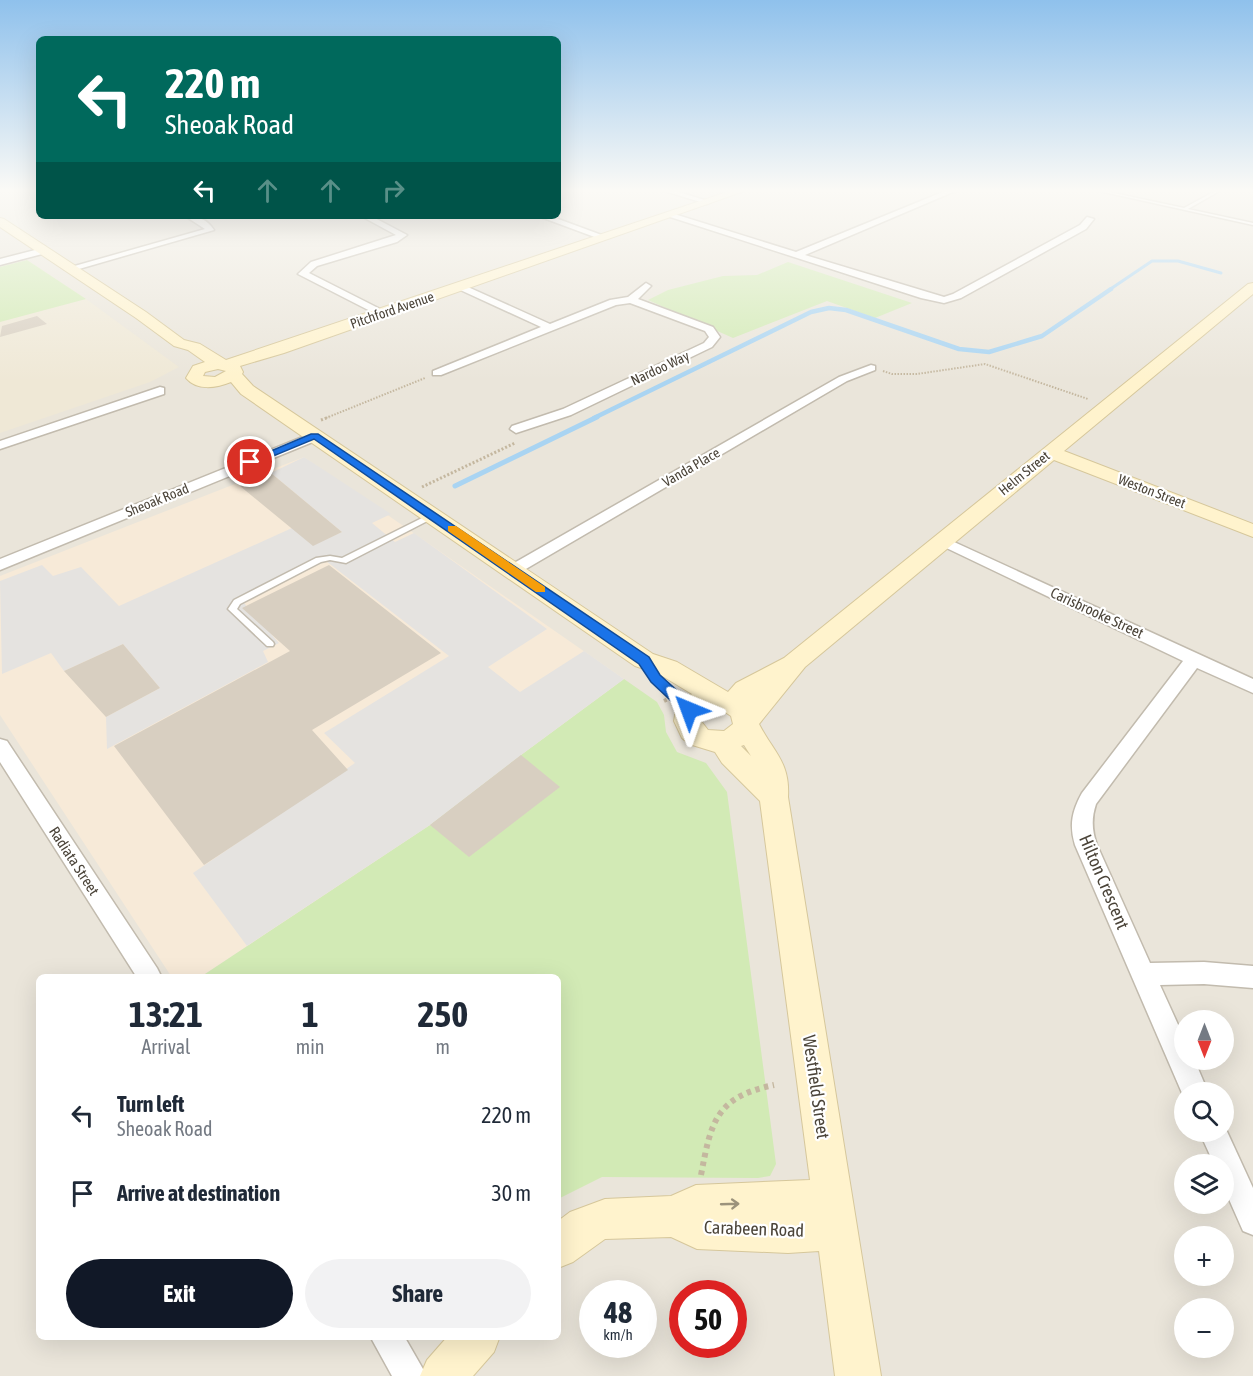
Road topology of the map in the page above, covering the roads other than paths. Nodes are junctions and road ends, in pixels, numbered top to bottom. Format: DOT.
graph roads {
  1 [pos="34,253"];
  2 [pos="46,253"];
  3 [pos="128,253"];
  4 [pos="350,253"];
  5 [pos="555,253"];
  6 [pos="792,253"];
  7 [pos="802,253"];
  8 [pos="1036,253"];
  9 [pos="798,255"];
  10 [pos="0,262"];
  11 [pos="69,269"];
  12 [pos="459,286"];
  13 [pos="646,286"];
  14 [pos="1253,287"];
  15 [pos="631,300"];
  16 [pos="382,314"];
  17 [pos="550,327"];
  18 [pos="179,343"];
  19 [pos="871,368"];
  20 [pos="199,369"];
  21 [pos="232,373"];
  22 [pos="436,373"];
  23 [pos="160,391"];
  24 [pos="318,428"];
  25 [pos="516,429"];
  26 [pos="0,445"];
  27 [pos="1050,452"];
  28 [pos="433,516"];
  29 [pos="1253,531"];
  30 [pos="942,540"];
  31 [pos="0,565"];
  32 [pos="513,570"];
  33 [pos="270,644"];
  34 [pos="1194,659"];
  35 [pos="644,660"];
  36 [pos="1253,687"];
  37 [pos="680,704"];
  38 [pos="736,712"];
  39 [pos="723,742"];
  40 [pos="0,746"];
  41 [pos="774,797"];
  42 [pos="148,974"];
  43 [pos="1143,974"];
  44 [pos="1253,977"];
  45 [pos="1191,1082"];
  46 [pos="1218,1142"];
  47 [pos="834,1215"];
  48 [pos="1253,1221"];
  49 [pos="561,1245"];
  50 [pos="388,1340"];
  51 [pos="474,1340"];
  52 [pos="411,1376"];
  53 [pos="443,1376"];
  54 [pos="858,1376"];
  1 -- 10 [label="street"];
  2 -- 11 [label="street, Westfield Street"];
  3 -- 11 [label="street"];
  4 -- 16 [label="street"];
  5 -- 12 [label="street, Pitchford Avenue"];
  6 -- 9 [label="street"];
  7 -- 9 [label="street"];
  8 -- 9 [label="street"];
  11 -- 18 [label="street, Westfield Street"];
  12 -- 16 [label="street, Pitchford Avenue"];
  12 -- 17 [label="street"];
  13 -- 15 [label="street"];
  14 -- 27 [label="street, Helm Street"];
  15 -- 17 [label="street"];
  15 -- 25 [label="street, Nardoo Way"];
  16 -- 21 [label="street, Pitchford Avenue"];
  17 -- 22 [label="street"];
  18 -- 20 [label="street, Westfield Street"];
  18 -- 21 [label="street, Westfield Street"];
  19 -- 32 [label="street, Vanda Place"];
  20 -- 21 [label="street, Pitchford Avenue"];
  20 -- 21 [label="street, Westfield Street"];
  21 -- 24 [label="street, Westfield Street"];
  23 -- 26 [label="street"];
  24 -- 28 [label="street, Westfield Street"];
  24 -- 31 [label="street, Sheoak Road"];
  27 -- 29 [label="street, Weston Street"];
  27 -- 30 [label="street, Helm Street"];
  28 -- 32 [label="street, Westfield Street"];
  28 -- 33 [label="lane"];
  30 -- 34 [label="street, Carisbrooke Street"];
  30 -- 38 [label="street, Helm Street"];
  32 -- 35 [label="street, Westfield Street"];
  34 -- 36 [label="street, Carisbrooke Street"];
  34 -- 43 [label="street, Hilton Crescent"];
  35 -- 37 [label="street, Westfield Street"];
  35 -- 38 [label="street, Westfield Street"];
  37 -- 38 [label="street"];
  37 -- 39 [label="street"];
  38 -- 39 [label="street"];
  38 -- 41 [label="street, Westfield Street"];
  39 -- 41 [label="street"];
  40 -- 42 [label="street, Radiata Street"];
  41 -- 47 [label="street, Westfield Street"];
  43 -- 44 [label="street"];
  43 -- 45 [label="street, Hilton Crescent"];
  46 -- 48 [label="street"];
  47 -- 49 [label="street, Carabeen Road"];
  47 -- 54 [label="street, Westfield Street"];
  50 -- 52 [label="street"];
  51 -- 53 [label="street"];
}
